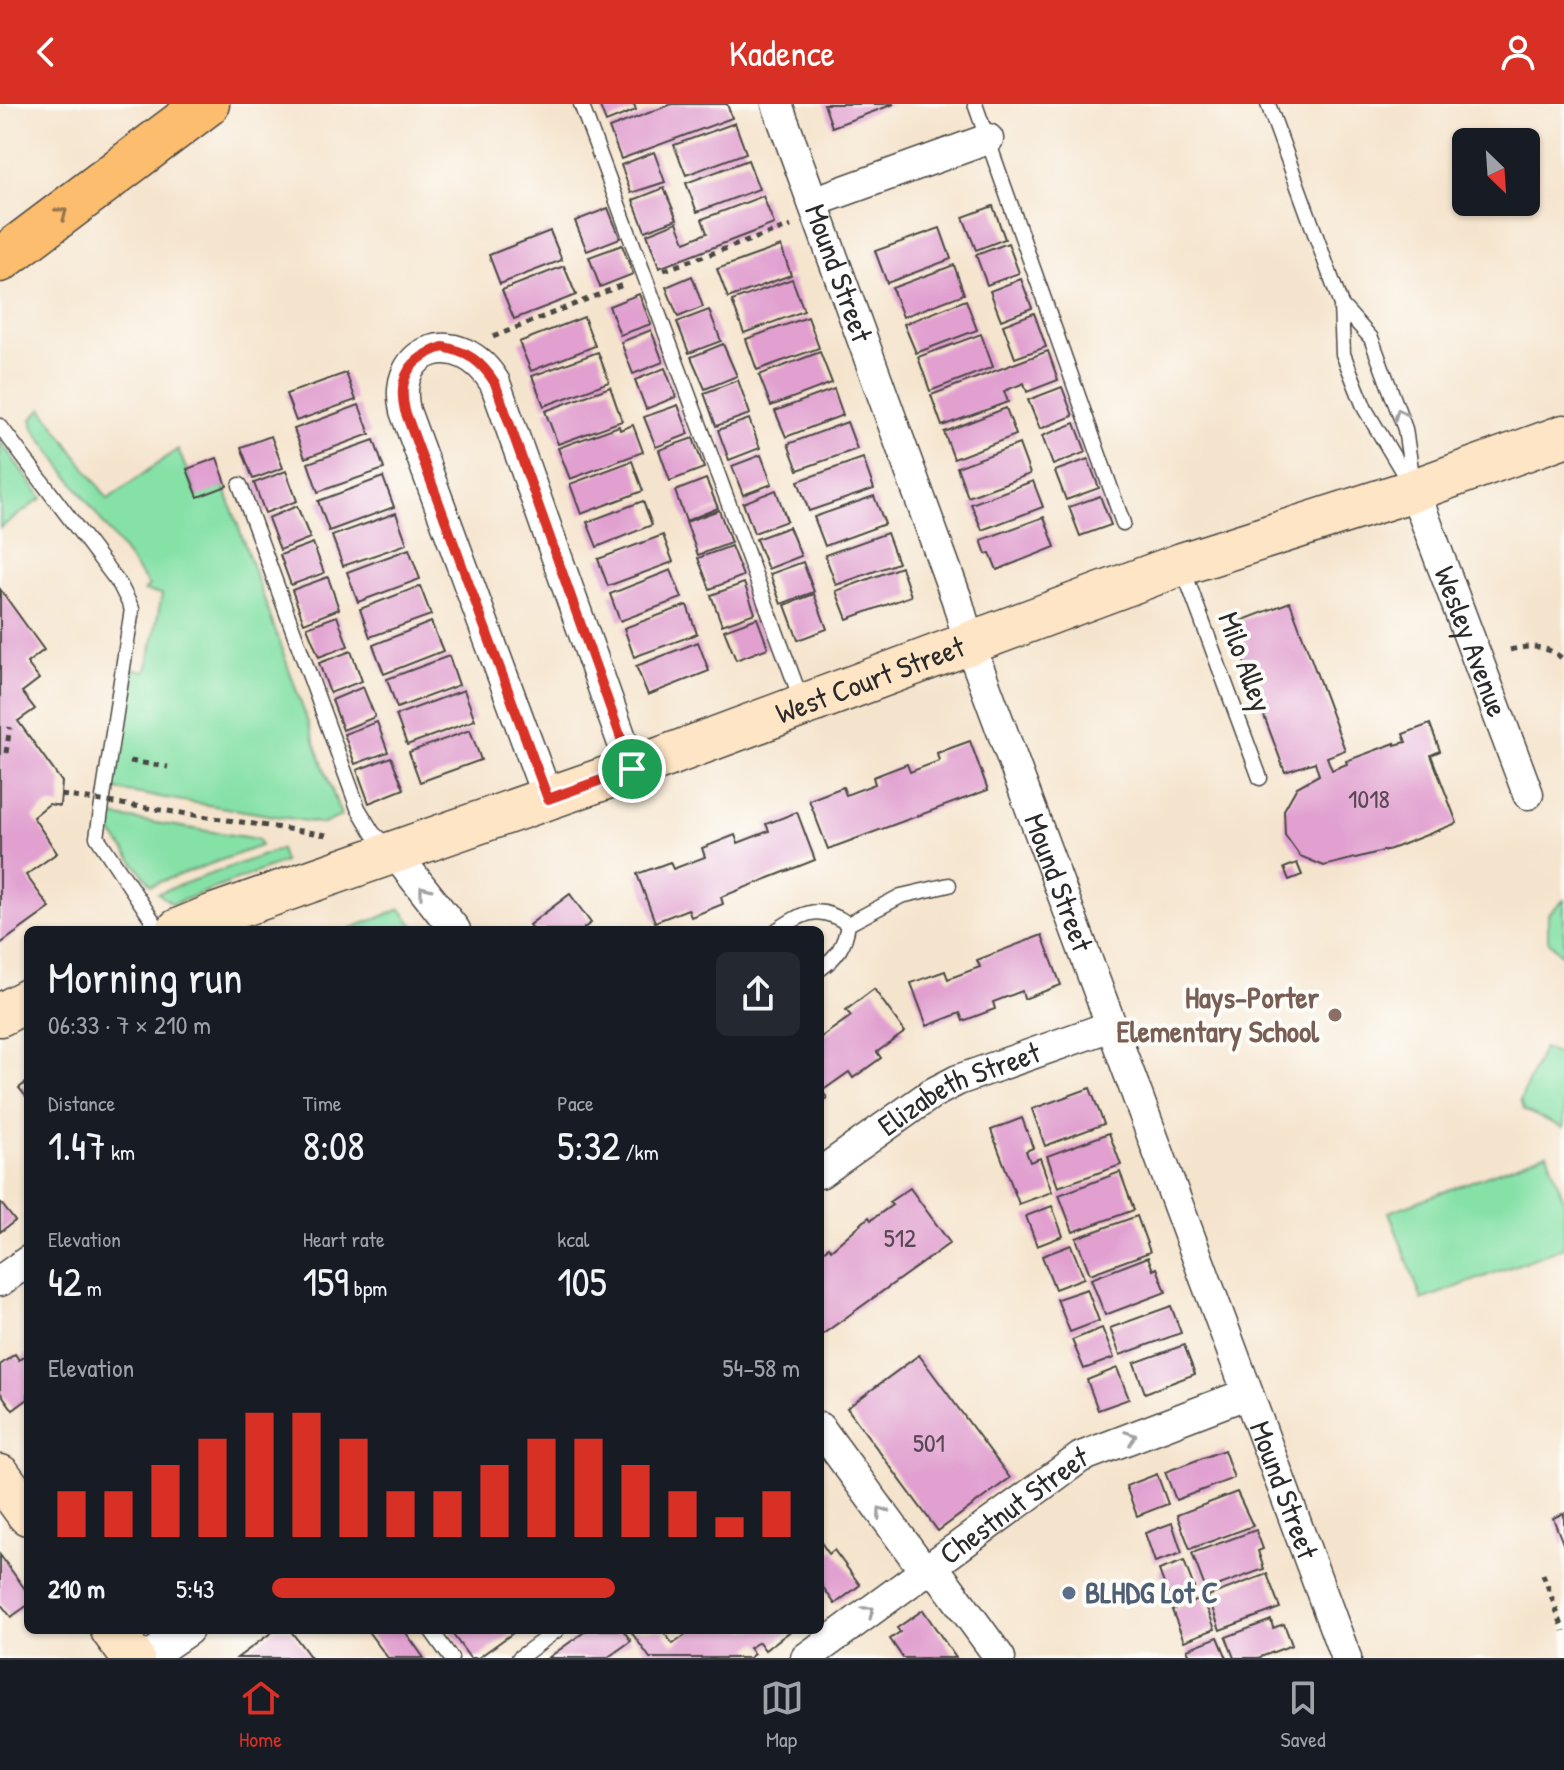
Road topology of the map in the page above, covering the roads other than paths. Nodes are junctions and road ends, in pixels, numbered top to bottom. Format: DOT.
graph roads {
  1 [pos="207,104"];
  2 [pos="581,104"];
  3 [pos="777,104"];
  4 [pos="975,104"];
  5 [pos="1268,104"];
  6 [pos="988,139"];
  7 [pos="813,202"];
  8 [pos="0,260"];
  9 [pos="1341,305"];
  10 [pos="0,426"];
  11 [pos="1564,436"];
  12 [pos="240,485"];
  13 [pos="1414,490"];
  14 [pos="1123,523"];
  15 [pos="1182,564"];
  16 [pos="969,642"];
  17 [pos="804,706"];
  18 [pos="632,769"];
  19 [pos="1260,778"];
  20 [pos="1528,794"];
  21 [pos="548,799"];
  22 [pos="394,852"];
  23 [pos="949,885"];
  24 [pos="848,924"];
  25 [pos="156,926"];
  26 [pos="189,926"];
  27 [pos="452,926"];
  28 [pos="783,926"];
  29 [pos="824,966"];
  30 [pos="24,1002"];
  31 [pos="0,1015"];
  32 [pos="1111,1026"];
  33 [pos="824,1170"];
  34 [pos="24,1264"];
  35 [pos="0,1281"];
  36 [pos="1246,1394"];
  37 [pos="824,1433"];
  38 [pos="0,1476"];
  39 [pos="24,1509"];
  40 [pos="924,1570"];
  41 [pos="115,1634"];
  42 [pos="182,1634"];
  43 [pos="434,1634"];
  44 [pos="552,1634"];
  45 [pos="133,1658"];
  46 [pos="147,1658"];
  47 [pos="451,1658"];
  48 [pos="519,1658"];
  49 [pos="806,1658"];
  50 [pos="1000,1658"];
  51 [pos="1346,1658"];
  8 -- 1 [label="main road, one-way"];
  2 -- 17 [label="lane"];
  3 -- 7 [label="street, Mound Street"];
  4 -- 6 [label="lane"];
  5 -- 9 [label="lane"];
  6 -- 7 [label="street"];
  6 -- 14 [label="lane"];
  7 -- 16 [label="street, Mound Street"];
  9 -- 13 [label="lane"];
  13 -- 9 [label="lane, one-way"];
  10 -- 25 [label="lane"];
  11 -- 13 [label="street, West Court Street"];
  12 -- 22 [label="lane"];
  13 -- 15 [label="street, West Court Street"];
  13 -- 20 [label="street, Wesley Avenue"];
  15 -- 16 [label="street, West Court Street"];
  15 -- 19 [label="lane, Milo Alley"];
  16 -- 17 [label="street, West Court Street"];
  16 -- 32 [label="street, Mound Street"];
  17 -- 18 [label="street, West Court Street"];
  18 -- 21 [label="street, West Court Street"];
  18 -- 21 [label="street"];
  21 -- 22 [label="street, West Court Street"];
  22 -- 26 [label="street, West Court Street"];
  27 -- 22 [label="street, one-way"];
  23 -- 24 [label="lane"];
  24 -- 28 [label="lane"];
  24 -- 29 [label="lane"];
  30 -- 31 [label="street"];
  32 -- 33 [label="street, Elizabeth Street"];
  32 -- 36 [label="street, Mound Street"];
  34 -- 35 [label="street"];
  40 -- 36 [label="street, Chestnut Street, one-way"];
  36 -- 51 [label="street, Mound Street"];
  40 -- 37 [label="street, one-way"];
  38 -- 39 [label="street"];
  49 -- 40 [label="street, Chestnut Street, one-way"];
  40 -- 50 [label="street"];
  41 -- 45 [label="street"];
  42 -- 46 [label="street"];
  43 -- 47 [label="lane"];
  44 -- 48 [label="lane"];
}
